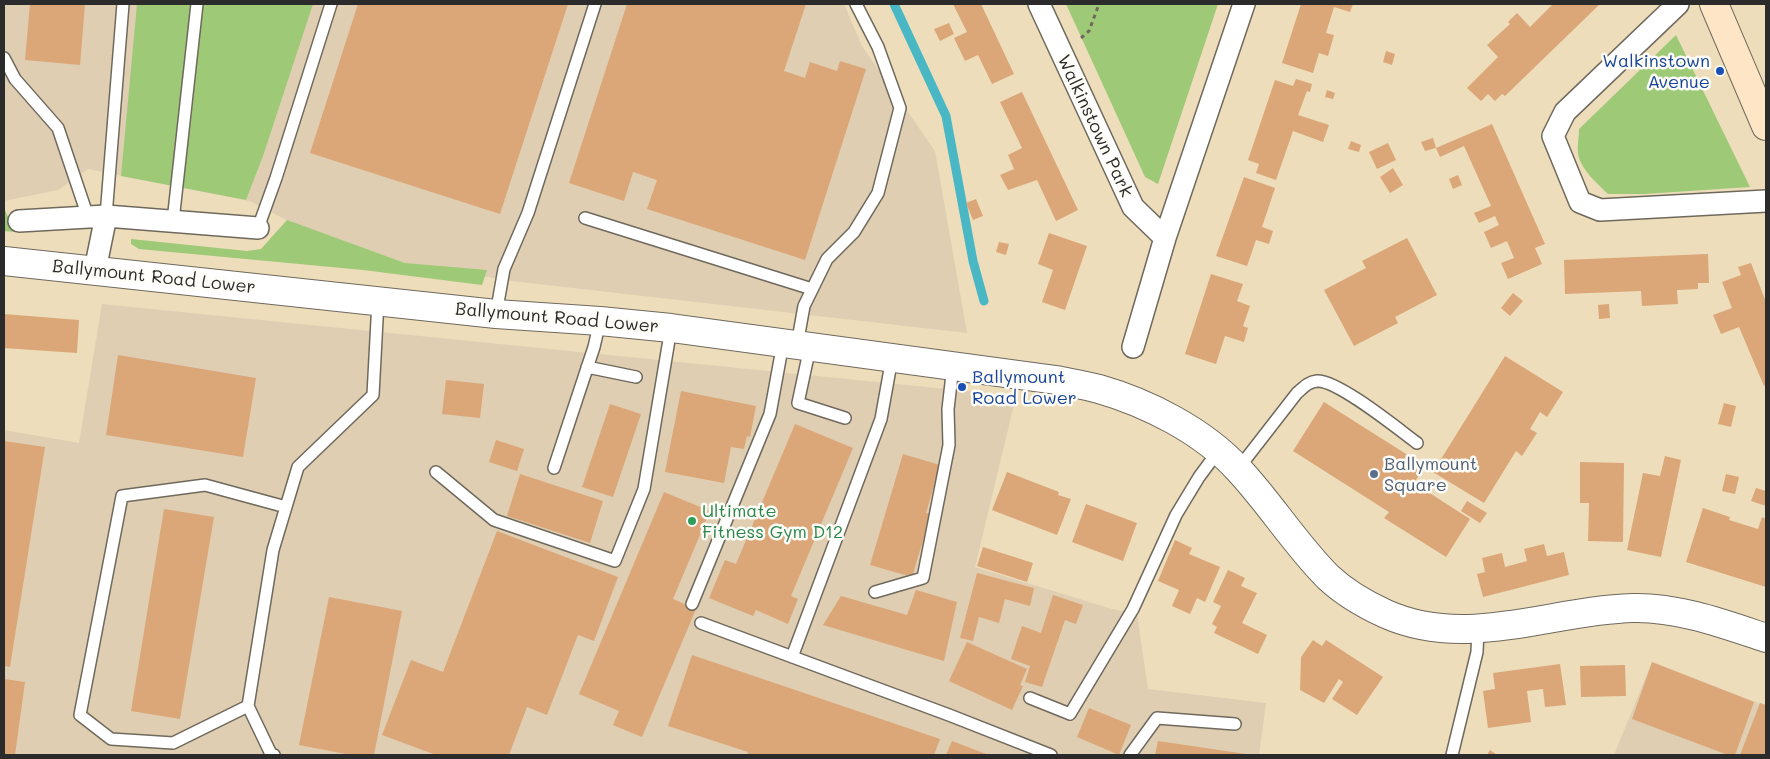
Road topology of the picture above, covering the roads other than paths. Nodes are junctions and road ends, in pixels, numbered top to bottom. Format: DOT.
graph roads {
  1 [pos="123,4"];
  2 [pos="197,4"];
  3 [pos="331,4"];
  4 [pos="595,4"];
  5 [pos="856,4"];
  6 [pos="1039,4"];
  7 [pos="1244,4"];
  8 [pos="1678,4"];
  9 [pos="1714,4"];
  10 [pos="4,58"];
  11 [pos="1766,126"];
  12 [pos="1766,201"];
  13 [pos="97,216"];
  14 [pos="585,218"];
  15 [pos="19,221"];
  16 [pos="174,221"];
  17 [pos="258,228"];
  18 [pos="1166,238"];
  19 [pos="4,261"];
  20 [pos="96,270"];
  21 [pos="812,289"];
  22 [pos="378,301"];
  23 [pos="496,314"];
  24 [pos="600,321"];
  25 [pos="671,328"];
  26 [pos="797,345"];
  27 [pos="1133,347"];
  28 [pos="892,358"];
  29 [pos="953,366"];
  30 [pos="587,367"];
  31 [pos="636,377"];
  32 [pos="845,418"];
  33 [pos="1417,443"];
  34 [pos="1219,450"];
  35 [pos="554,468"];
  36 [pos="1238,469"];
  37 [pos="436,472"];
  38 [pos="286,507"];
  39 [pos="875,592"];
  40 [pos="692,604"];
  41 [pos="701,623"];
  42 [pos="1478,629"];
  43 [pos="1766,638"];
  44 [pos="792,657"];
  45 [pos="1030,698"];
  46 [pos="248,706"];
  47 [pos="1235,724"];
  48 [pos="274,755"];
  49 [pos="1051,755"];
  50 [pos="1130,755"];
  51 [pos="1452,755"];
  1 -- 13 [label="lane"];
  2 -- 16 [label="lane"];
  3 -- 17 [label="lane"];
  4 -- 23 [label="lane"];
  5 -- 21 [label="lane"];
  6 -- 18 [label="street, Walkinstown Park"];
  7 -- 18 [label="street"];
  8 -- 12 [label="street"];
  9 -- 11 [label="main road"];
  10 -- 13 [label="lane"];
  13 -- 15 [label="street"];
  13 -- 16 [label="street"];
  13 -- 20 [label="street"];
  14 -- 21 [label="lane"];
  16 -- 17 [label="street"];
  18 -- 27 [label="street"];
  19 -- 20 [label="street, Ballymount Road Lower"];
  20 -- 22 [label="street, Ballymount Road Lower"];
  21 -- 26 [label="lane"];
  22 -- 23 [label="street, Ballymount Road Lower"];
  22 -- 38 [label="lane"];
  23 -- 24 [label="street, Ballymount Road Lower"];
  24 -- 25 [label="street, Ballymount Road Lower"];
  24 -- 30 [label="lane"];
  25 -- 26 [label="street, Ballymount Road Lower"];
  25 -- 37 [label="lane"];
  26 -- 28 [label="street, Ballymount Road Lower"];
  26 -- 32 [label="lane"];
  26 -- 40 [label="lane"];
  28 -- 29 [label="street, Ballymount Road Lower"];
  28 -- 44 [label="lane"];
  29 -- 34 [label="street, Ballymount Road Lower"];
  29 -- 39 [label="lane"];
  30 -- 31 [label="lane"];
  30 -- 35 [label="lane"];
  33 -- 36 [label="lane"];
  34 -- 36 [label="street, Ballymount Road Lower"];
  34 -- 45 [label="lane"];
  36 -- 42 [label="street, Ballymount Road Lower"];
  38 -- 46 [label="lane"];
  38 -- 46 [label="lane"];
  41 -- 44 [label="lane"];
  42 -- 43 [label="street, Ballymount Road Lower"];
  42 -- 51 [label="lane"];
  44 -- 49 [label="lane"];
  46 -- 48 [label="lane"];
  47 -- 50 [label="lane"];
}
